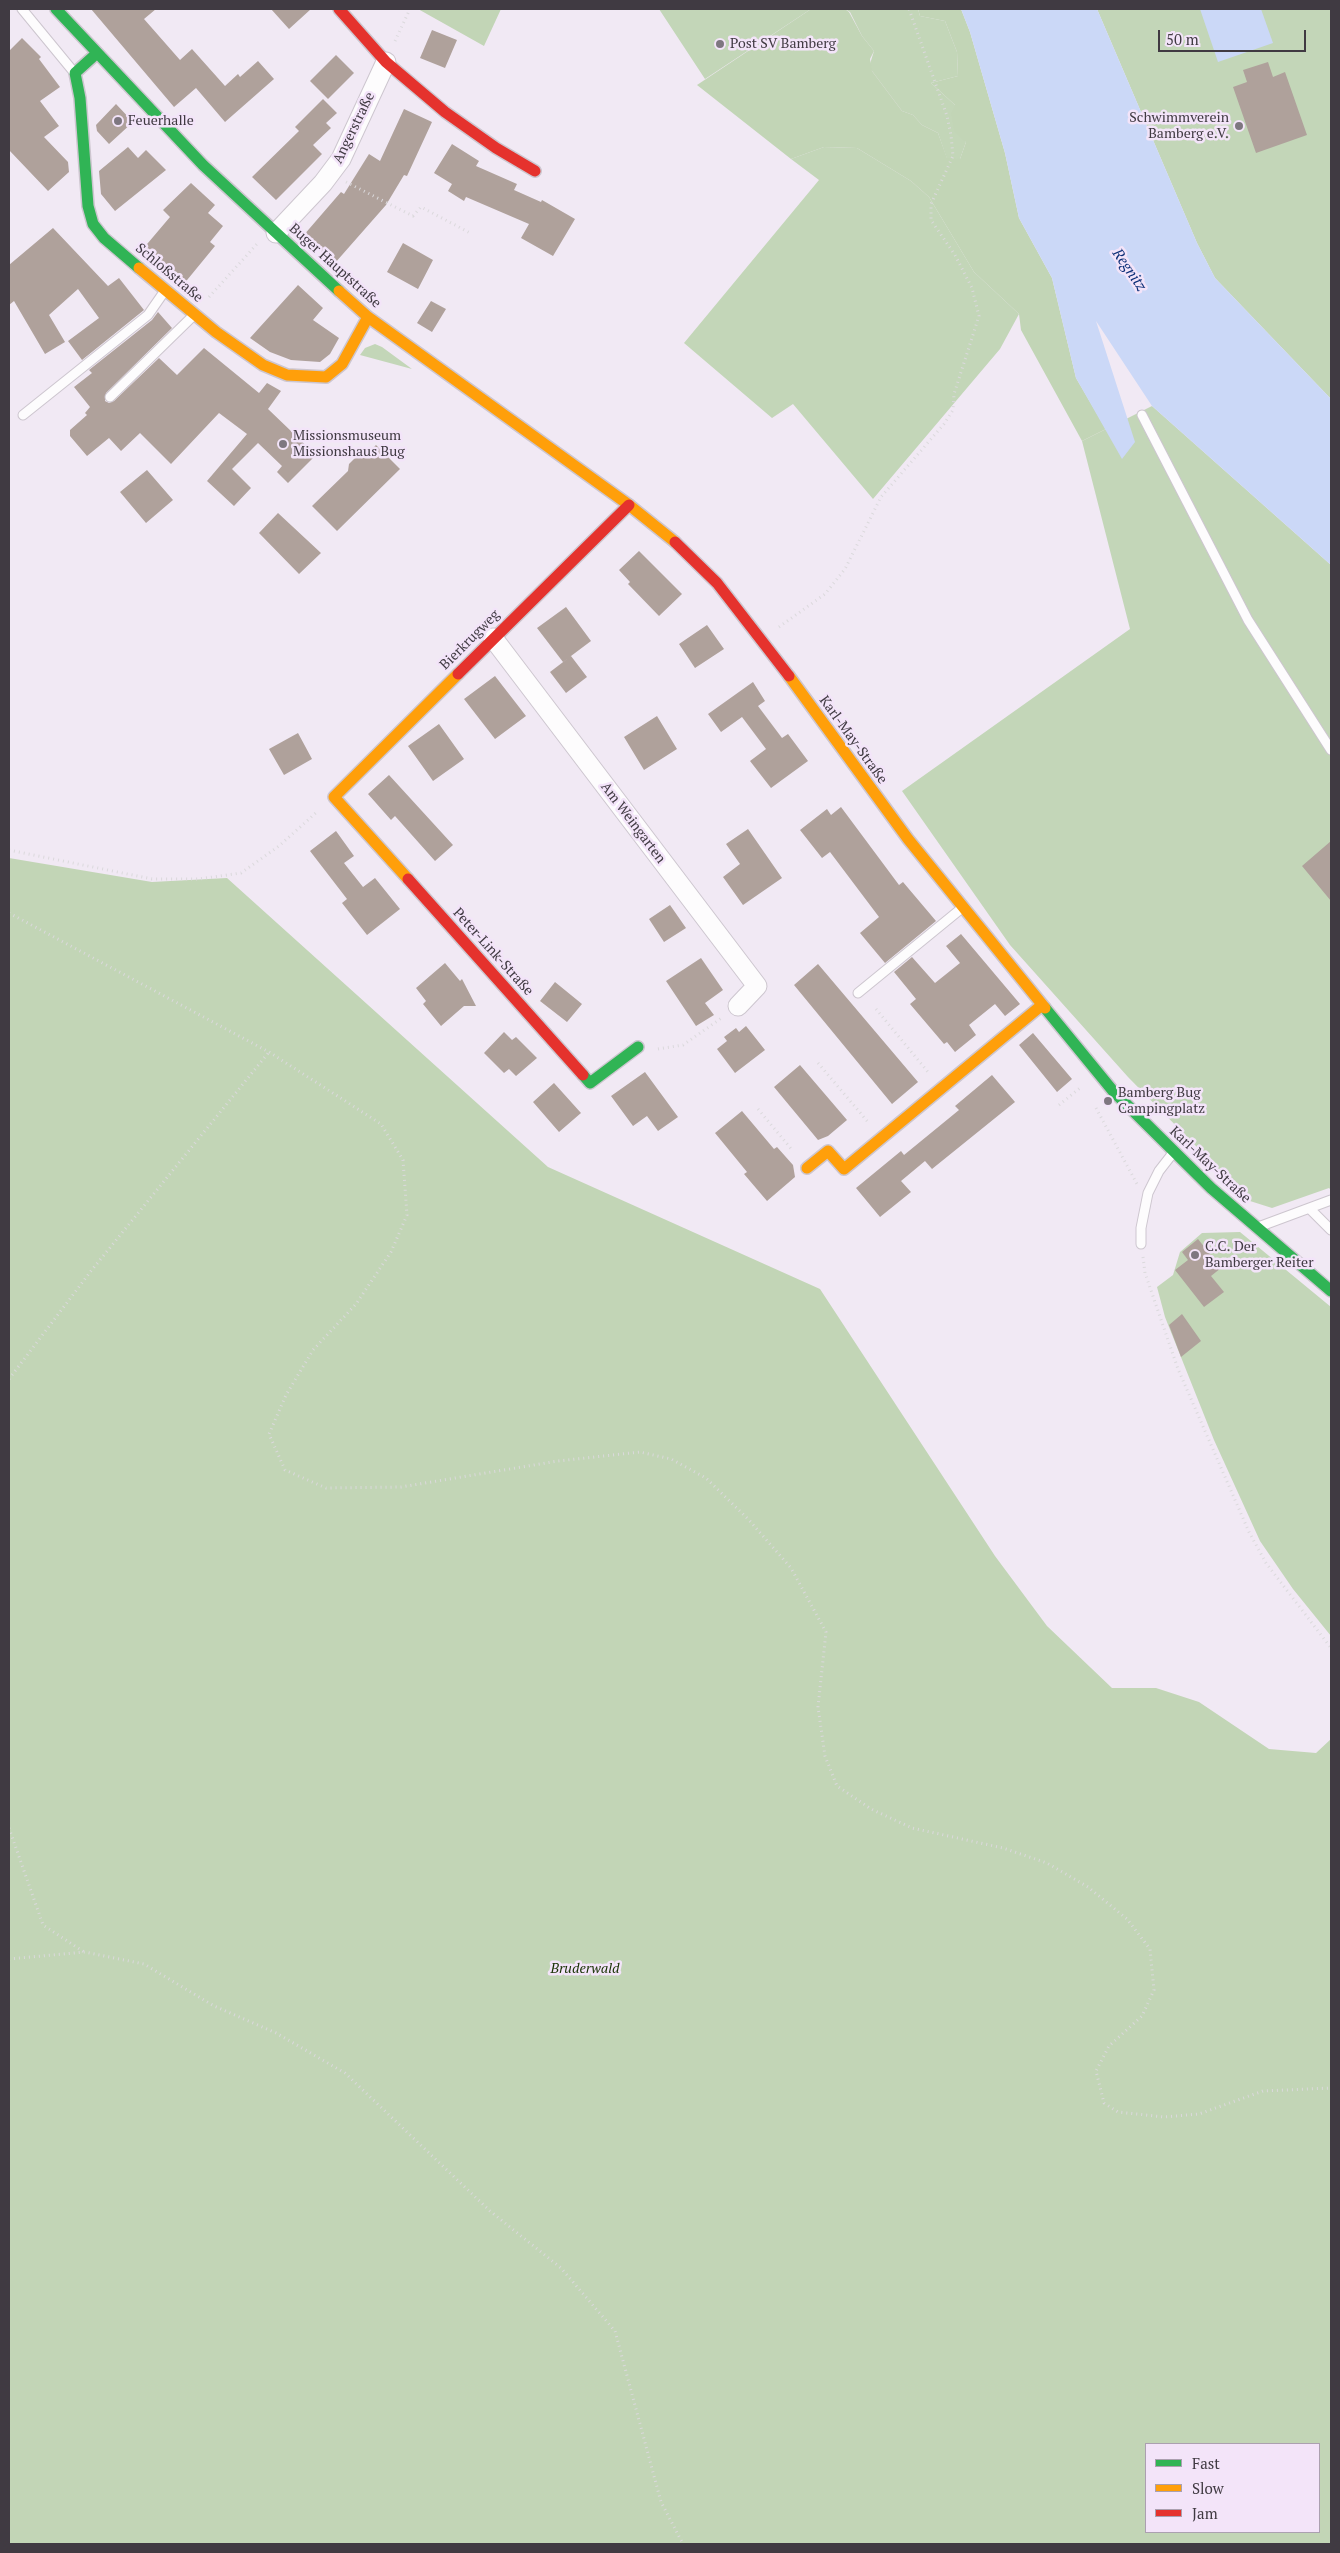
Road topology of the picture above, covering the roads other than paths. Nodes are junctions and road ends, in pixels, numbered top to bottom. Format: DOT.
graph roads {
  1 [pos="22,9"];
  2 [pos="58,9"];
  3 [pos="339,9"];
  4 [pos="96,54"];
  5 [pos="386,62"];
  6 [pos="75,73"];
  7 [pos="535,171"];
  8 [pos="273,231"];
  9 [pos="166,290"];
  10 [pos="194,314"];
  11 [pos="368,317"];
  12 [pos="110,397"];
  13 [pos="1142,415"];
  14 [pos="23,416"];
  15 [pos="629,505"];
  16 [pos="493,638"];
  17 [pos="1331,750"];
  18 [pos="334,797"];
  19 [pos="963,907"];
  20 [pos="858,993"];
  21 [pos="1042,1005"];
  22 [pos="738,1006"];
  23 [pos="638,1047"];
  24 [pos="1173,1153"];
  25 [pos="807,1168"];
  26 [pos="1331,1200"];
  27 [pos="1310,1209"];
  28 [pos="1256,1227"];
  29 [pos="1331,1230"];
  30 [pos="1141,1244"];
  31 [pos="1330,1288"];
  1 -- 6 [label="lane"];
  2 -- 4 [label="street, Buger Hauptstraße"];
  3 -- 5 [label="street"];
  4 -- 6 [label="street"];
  4 -- 8 [label="street, Buger Hauptstraße"];
  5 -- 7 [label="street"];
  5 -- 8 [label="street, Angerstraße"];
  6 -- 9 [label="street, Schloßstraße"];
  8 -- 11 [label="street, Buger Hauptstraße"];
  9 -- 10 [label="street, Schloßstraße"];
  9 -- 14 [label="lane"];
  10 -- 11 [label="street, Schloßstraße"];
  10 -- 12 [label="lane"];
  11 -- 15 [label="street, Buger Hauptstraße"];
  13 -- 17 [label="lane"];
  15 -- 16 [label="street, Bierkrugweg"];
  15 -- 19 [label="street, Karl-May-Straße"];
  16 -- 18 [label="street, Bierkrugweg"];
  16 -- 22 [label="street, Am Weingarten"];
  18 -- 23 [label="street, Peter-Link-Straße"];
  19 -- 20 [label="lane"];
  19 -- 21 [label="street, Karl-May-Straße"];
  21 -- 24 [label="street, Karl-May-Straße"];
  21 -- 25 [label="street"];
  24 -- 28 [label="street, Karl-May-Straße"];
  24 -- 30 [label="lane"];
  26 -- 27 [label="lane"];
  27 -- 28 [label="lane"];
  27 -- 29 [label="lane"];
  28 -- 31 [label="street, Karl-May-Straße"];
}
